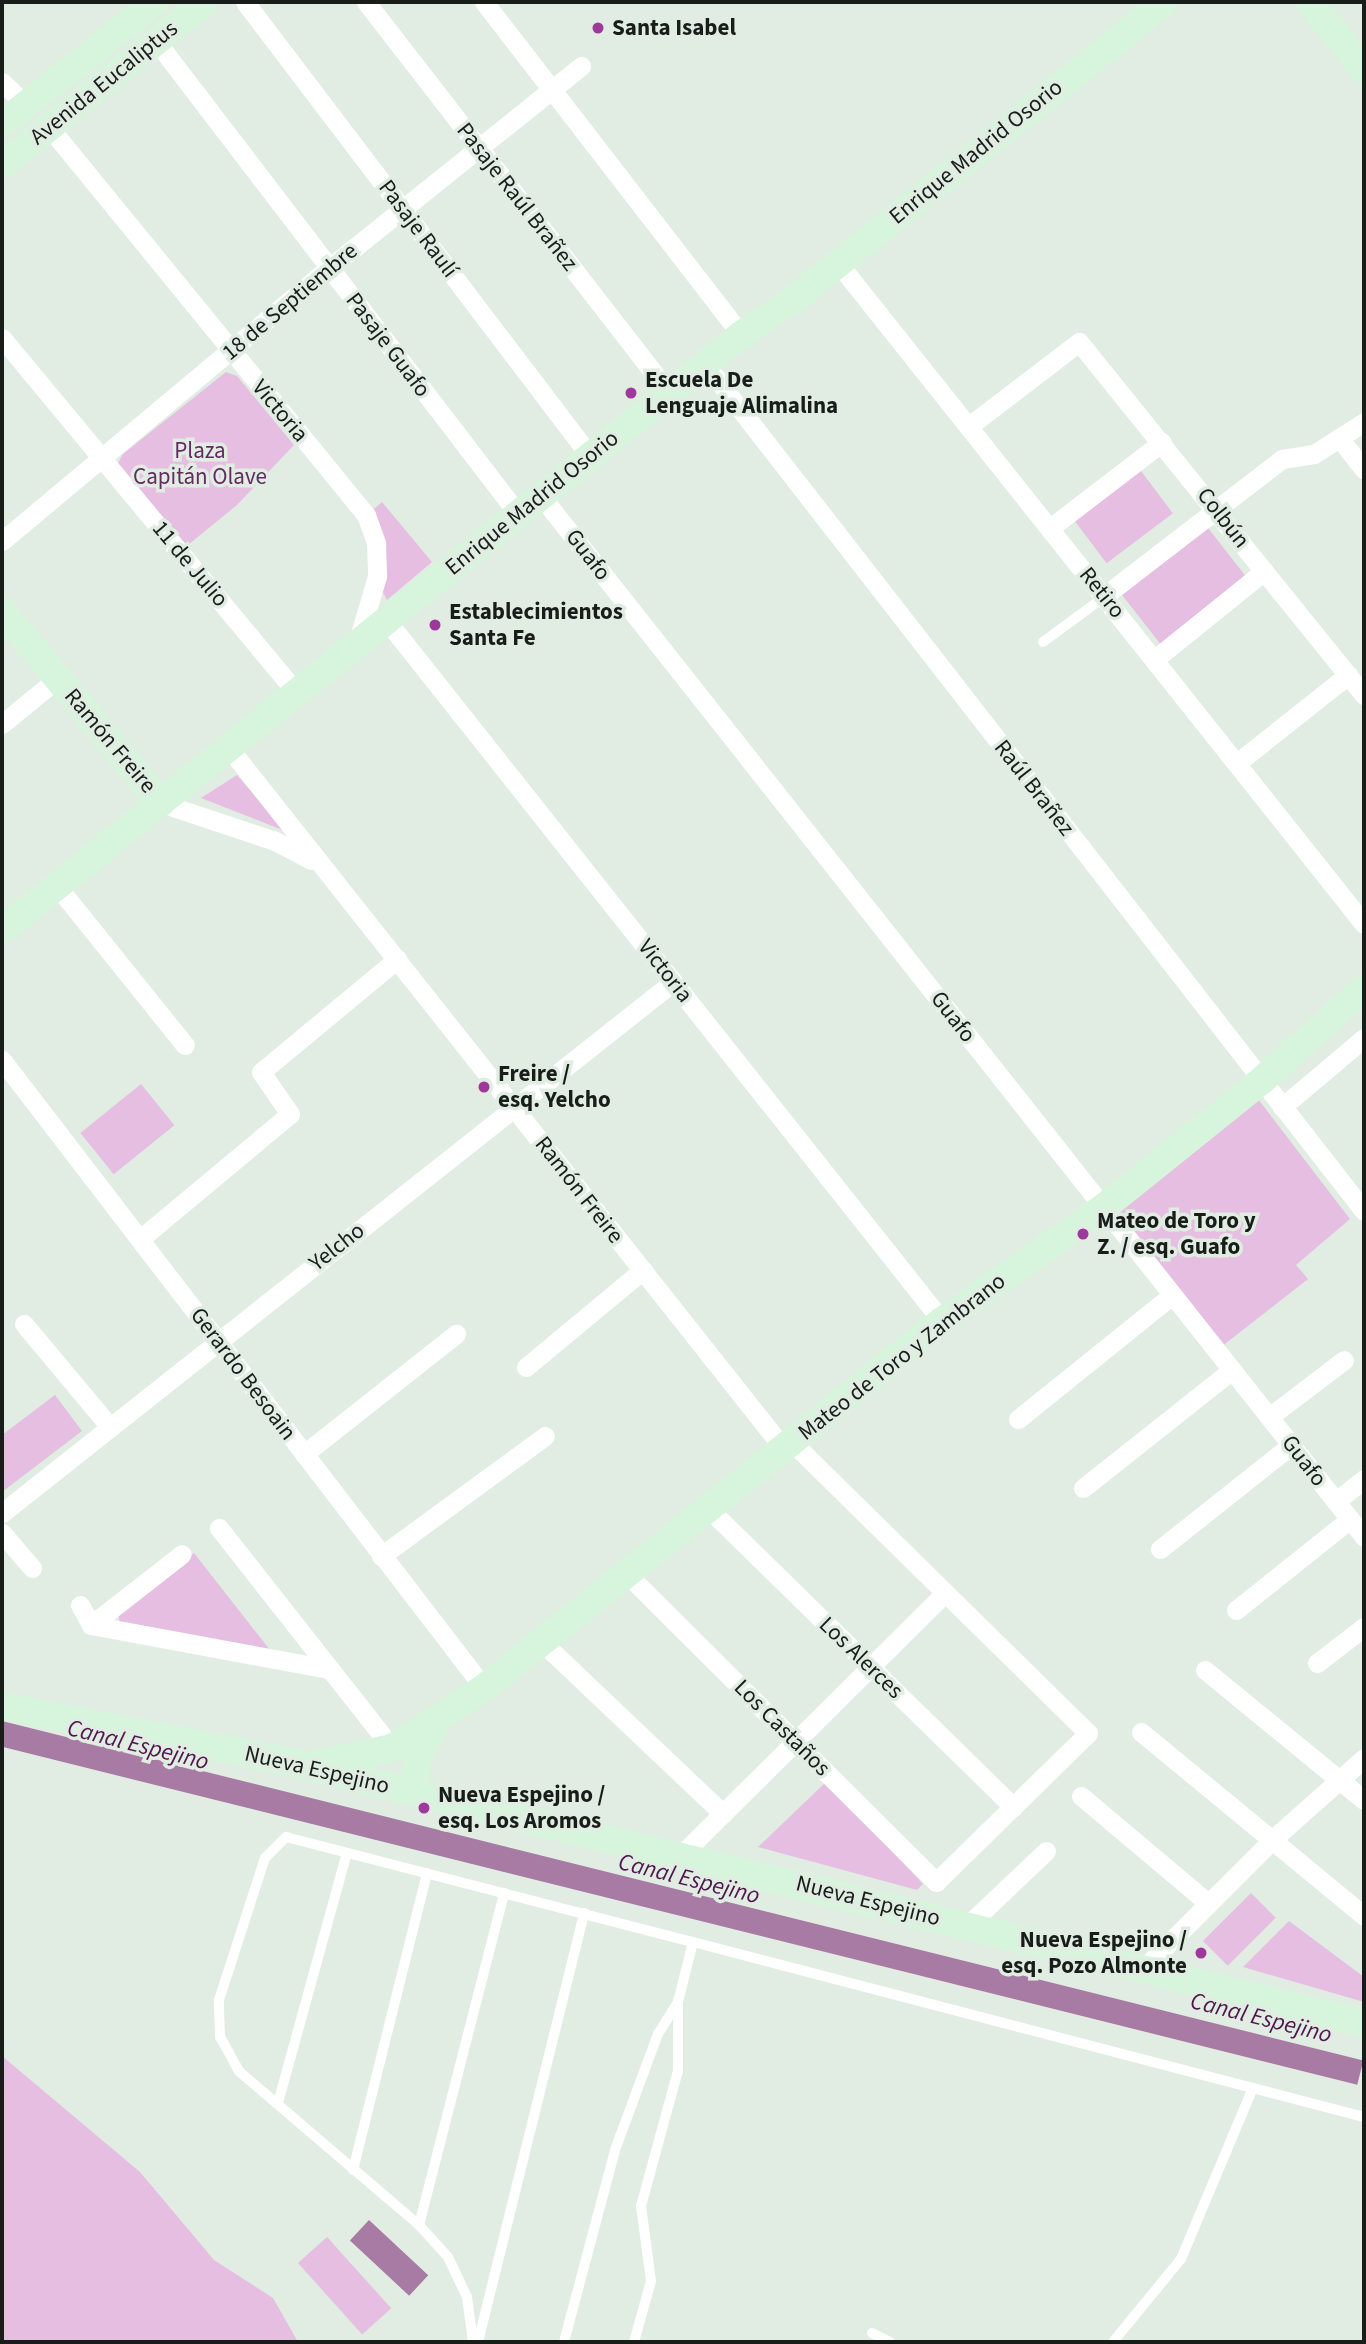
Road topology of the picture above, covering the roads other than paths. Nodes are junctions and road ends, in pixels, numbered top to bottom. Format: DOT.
graph roads {
  1 [pos="155,2"];
  2 [pos="205,2"];
  3 [pos="245,2"];
  4 [pos="366,2"];
  5 [pos="484,2"];
  6 [pos="1164,2"];
  7 [pos="1310,2"];
  8 [pos="156,41"];
  9 [pos="94,51"];
  10 [pos="581,66"];
  11 [pos="1364,70"];
  12 [pos="114,75"];
  13 [pos="2,82"];
  14 [pos="552,89"];
  15 [pos="26,105"];
  16 [pos="2,124"];
  17 [pos="49,127"];
  18 [pos="478,147"];
  19 [pos="2,165"];
  20 [pos="402,209"];
  21 [pos="838,263"];
  22 [pos="330,268"];
  23 [pos="741,335"];
  24 [pos="2,338"];
  25 [pos="231,353"];
  26 [pos="705,364"];
  27 [pos="669,393"];
  28 [pos="1364,422"];
  29 [pos="969,426"];
  30 [pos="1340,439"];
  31 [pos="1162,442"];
  32 [pos="590,456"];
  33 [pos="102,458"];
  34 [pos="1364,470"];
  35 [pos="541,496"];
  36 [pos="1218,509"];
  37 [pos="518,514"];
  38 [pos="1051,528"];
  39 [pos="2,541"];
  40 [pos="1264,571"];
  41 [pos="1104,596"];
  42 [pos="2,611"];
  43 [pos="387,621"];
  44 [pos="1043,642"];
  45 [pos="348,652"];
  46 [pos="1155,659"];
  47 [pos="1348,675"];
  48 [pos="58,678"];
  49 [pos="297,693"];
  50 [pos="1364,695"];
  51 [pos="2,724"];
  52 [pos="229,748"];
  53 [pos="1237,763"];
  54 [pos="161,803"];
  55 [pos="321,866"];
  56 [pos="57,886"];
  57 [pos="1364,924"];
  58 [pos="2,930"];
  59 [pos="397,959"];
  60 [pos="673,982"];
  61 [pos="1364,988"];
  62 [pos="1364,1038"];
  63 [pos="184,1045"];
  64 [pos="2,1060"];
  65 [pos="1261,1081"];
  66 [pos="513,1107"];
  67 [pos="1282,1107"];
  68 [pos="1358,1189"];
  69 [pos="1104,1208"];
  70 [pos="1364,1211"];
  71 [pos="140,1239"];
  72 [pos="643,1270"];
  73 [pos="1172,1295"];
  74 [pos="942,1321"];
  75 [pos="24,1324"];
  76 [pos="456,1334"];
  77 [pos="219,1341"];
  78 [pos="1344,1360"];
  79 [pos="526,1367"];
  80 [pos="1231,1370"];
  81 [pos="1269,1417"];
  82 [pos="1018,1419"];
  83 [pos="110,1427"];
  84 [pos="545,1436"];
  85 [pos="1291,1445"];
  86 [pos="788,1446"];
  87 [pos="304,1454"];
  88 [pos="1364,1479"];
  89 [pos="1083,1488"];
  90 [pos="1336,1501"];
  91 [pos="709,1509"];
  92 [pos="2,1513"];
  93 [pos="1350,1519"];
  94 [pos="219,1528"];
  95 [pos="2,1533"];
  96 [pos="1364,1537"];
  97 [pos="1160,1549"];
  98 [pos="183,1554"];
  99 [pos="381,1556"];
  100 [pos="32,1569"];
  101 [pos="628,1575"];
  102 [pos="945,1593"];
  103 [pos="80,1605"];
  104 [pos="1236,1610"];
  105 [pos="92,1625"];
  106 [pos="1364,1627"];
  107 [pos="543,1643"];
  108 [pos="1317,1663"];
  109 [pos="870,1667"];
  110 [pos="328,1669"];
  111 [pos="1205,1670"];
  112 [pos="484,1688"];
  113 [pos="2,1706"];
  114 [pos="437,1722"];
  115 [pos="1141,1732"];
  116 [pos="794,1740"];
  117 [pos="392,1748"];
  118 [pos="1364,1758"];
  119 [pos="294,1763"];
  120 [pos="1339,1779"];
  121 [pos="404,1790"];
  122 [pos="1081,1796"];
  123 [pos="1364,1800"];
  124 [pos="1013,1807"];
  125 [pos="723,1814"];
  126 [pos="1272,1839"];
  127 [pos="1046,1851"];
  128 [pos="347,1853"];
  129 [pos="681,1855"];
  130 [pos="428,1873"];
  131 [pos="505,1893"];
  132 [pos="1208,1903"];
  133 [pos="584,1913"];
  134 [pos="1364,1916"];
  135 [pos="967,1926"];
  136 [pos="694,1942"];
  137 [pos="1142,1970"];
  138 [pos="678,2001"];
  139 [pos="1364,2023"];
  140 [pos="1253,2088"];
  141 [pos="278,2103"];
  142 [pos="1364,2117"];
  143 [pos="353,2170"];
  144 [pos="419,2225"];
  145 [pos="872,2333"];
  146 [pos="476,2342"];
  147 [pos="564,2342"];
  148 [pos="634,2342"];
  149 [pos="890,2342"];
  150 [pos="1113,2342"];
  1 -- 9 [label="street, Avenida Eucaliptus"];
  2 -- 8 [label="street, Avenida Eucaliptus"];
  3 -- 20 [label="street, Pasaje Raulí"];
  4 -- 18 [label="street, Pasaje Raúl Brañez"];
  5 -- 14 [label="street"];
  6 -- 21 [label="street, Enrique Madrid Osorio"];
  7 -- 11 [label="street"];
  8 -- 12 [label="street, Avenida Eucaliptus"];
  8 -- 22 [label="street, Pasaje Guafo"];
  9 -- 12 [label="street"];
  9 -- 15 [label="street, Avenida Eucaliptus"];
  10 -- 14 [label="street, 18 de Septiembre"];
  12 -- 17 [label="street, Avenida Eucaliptus"];
  13 -- 15 [label="street"];
  14 -- 18 [label="street, 18 de Septiembre"];
  14 -- 23 [label="street"];
  15 -- 16 [label="street, Avenida Eucaliptus"];
  17 -- 19 [label="street, Avenida Eucaliptus"];
  17 -- 25 [label="street, Victoria"];
  18 -- 20 [label="street, 18 de Septiembre"];
  18 -- 27 [label="street, Pasaje Raúl Brañez"];
  20 -- 22 [label="street, 18 de Septiembre"];
  20 -- 32 [label="street, Pasaje Raulí"];
  21 -- 23 [label="street, Enrique Madrid Osorio"];
  21 -- 29 [label="street, Retiro"];
  22 -- 25 [label="street, 18 de Septiembre"];
  22 -- 37 [label="street, Pasaje Guafo"];
  23 -- 26 [label="street, Enrique Madrid Osorio"];
  24 -- 33 [label="street, 11 de Julio"];
  25 -- 33 [label="street, 18 de Septiembre"];
  25 -- 45 [label="street, Victoria"];
  26 -- 27 [label="street, Enrique Madrid Osorio"];
  26 -- 65 [label="street, Raúl Brañez"];
  27 -- 32 [label="street, Enrique Madrid Osorio"];
  28 -- 30 [label="street"];
  29 -- 31 [label="street, Colbún"];
  29 -- 38 [label="street, Retiro"];
  30 -- 34 [label="street"];
  30 -- 36 [label="street"];
  31 -- 36 [label="street, Colbún"];
  31 -- 38 [label="street"];
  32 -- 35 [label="street, Enrique Madrid Osorio"];
  33 -- 39 [label="street, 18 de Septiembre"];
  33 -- 49 [label="street, 11 de Julio"];
  35 -- 37 [label="street, Enrique Madrid Osorio"];
  35 -- 69 [label="street, Guafo"];
  36 -- 40 [label="street, Colbún"];
  36 -- 41 [label="street"];
  37 -- 43 [label="street, Enrique Madrid Osorio"];
  38 -- 41 [label="street, Retiro"];
  40 -- 46 [label="street"];
  40 -- 47 [label="street, Colbún"];
  41 -- 44 [label="lane"];
  41 -- 46 [label="street, Retiro"];
  42 -- 48 [label="street, Ramón Freire"];
  43 -- 45 [label="street, Enrique Madrid Osorio"];
  43 -- 60 [label="street, Victoria"];
  45 -- 49 [label="street, Enrique Madrid Osorio"];
  46 -- 53 [label="street, Retiro"];
  47 -- 50 [label="street, Colbún"];
  47 -- 53 [label="street"];
  48 -- 51 [label="street"];
  48 -- 54 [label="street, Ramón Freire"];
  49 -- 52 [label="street, Enrique Madrid Osorio"];
  52 -- 54 [label="street, Enrique Madrid Osorio"];
  52 -- 55 [label="street, Ramón Freire"];
  53 -- 57 [label="street, Retiro"];
  54 -- 55 [label="street, Ramón Freire"];
  54 -- 56 [label="street, Enrique Madrid Osorio"];
  55 -- 59 [label="street, Ramón Freire"];
  56 -- 58 [label="street, Enrique Madrid Osorio"];
  56 -- 63 [label="street"];
  59 -- 66 [label="street, Ramón Freire"];
  59 -- 71 [label="street"];
  60 -- 66 [label="street, Yelcho"];
  60 -- 74 [label="street, Victoria"];
  61 -- 65 [label="street, Mateo de Toro y Zambrano"];
  62 -- 67 [label="street"];
  64 -- 71 [label="street, Gerardo Besoain"];
  65 -- 67 [label="street, Raúl Brañez"];
  65 -- 69 [label="street, Mateo de Toro y Zambrano"];
  66 -- 72 [label="street, Ramón Freire"];
  66 -- 77 [label="street, Yelcho"];
  67 -- 68 [label="street, Raúl Brañez"];
  68 -- 70 [label="street, Raúl Brañez"];
  69 -- 73 [label="street, Guafo"];
  69 -- 74 [label="street, Mateo de Toro y Zambrano"];
  71 -- 77 [label="street, Gerardo Besoain"];
  72 -- 79 [label="street"];
  72 -- 86 [label="street, Ramón Freire"];
  73 -- 80 [label="street, Guafo"];
  73 -- 82 [label="street"];
  74 -- 86 [label="street, Mateo de Toro y Zambrano"];
  75 -- 83 [label="street"];
  76 -- 87 [label="street"];
  77 -- 83 [label="street, Yelcho"];
  77 -- 87 [label="street, Gerardo Besoain"];
  78 -- 81 [label="street"];
  80 -- 81 [label="street, Guafo"];
  80 -- 89 [label="street"];
  81 -- 85 [label="street, Guafo"];
  83 -- 92 [label="street, Yelcho"];
  84 -- 99 [label="street"];
  85 -- 90 [label="street, Guafo"];
  85 -- 97 [label="street"];
  86 -- 91 [label="street, Mateo de Toro y Zambrano"];
  86 -- 102 [label="street, Ramón Freire"];
  87 -- 99 [label="street, Gerardo Besoain"];
  88 -- 90 [label="street"];
  90 -- 93 [label="street, Guafo"];
  91 -- 101 [label="street, Mateo de Toro y Zambrano"];
  91 -- 109 [label="street, Los Alerces"];
  93 -- 96 [label="street, Guafo"];
  93 -- 104 [label="street"];
  94 -- 110 [label="street"];
  95 -- 100 [label="street"];
  98 -- 105 [label="street"];
  99 -- 112 [label="street, Gerardo Besoain"];
  101 -- 107 [label="street, Mateo de Toro y Zambrano"];
  101 -- 116 [label="street, Los Castaños"];
  102 -- 109 [label="street"];
  102 -- 124 [label="street, Ramón Freire"];
  103 -- 105 [label="street"];
  105 -- 110 [label="street"];
  106 -- 108 [label="street"];
  107 -- 112 [label="street, Mateo de Toro y Zambrano"];
  107 -- 125 [label="street"];
  109 -- 116 [label="street"];
  109 -- 124 [label="street, Los Alerces"];
  110 -- 117 [label="street"];
  111 -- 120 [label="street"];
  112 -- 114 [label="street, Mateo de Toro y Zambrano"];
  113 -- 119 [label="street, Nueva Espejino"];
  114 -- 117 [label="street, Mateo de Toro y Zambrano"];
  114 -- 121 [label="street, Mateo de Toro y Zambrano"];
  115 -- 126 [label="street"];
  116 -- 124 [label="street, Los Castaños"];
  116 -- 125 [label="street"];
  117 -- 119 [label="street, Mateo de Toro y Zambrano"];
  117 -- 121 [label="street"];
  118 -- 120 [label="street"];
  119 -- 121 [label="street, Nueva Espejino"];
  120 -- 123 [label="street"];
  120 -- 126 [label="street"];
  121 -- 129 [label="street, Nueva Espejino"];
  122 -- 132 [label="street"];
  125 -- 129 [label="street"];
  126 -- 132 [label="street"];
  126 -- 134 [label="street"];
  127 -- 135 [label="street"];
  128 -- 130 [label="lane"];
  128 -- 141 [label="lane"];
  128 -- 141 [label="lane"];
  129 -- 135 [label="street, Nueva Espejino"];
  130 -- 131 [label="lane"];
  130 -- 143 [label="lane"];
  131 -- 133 [label="lane"];
  131 -- 144 [label="lane"];
  132 -- 137 [label="street"];
  133 -- 136 [label="lane"];
  133 -- 146 [label="lane"];
  135 -- 137 [label="street, Nueva Espejino"];
  136 -- 138 [label="lane"];
  136 -- 140 [label="lane"];
  137 -- 139 [label="street, Nueva Espejino"];
  138 -- 147 [label="lane"];
  138 -- 148 [label="lane"];
  140 -- 142 [label="lane"];
  140 -- 150 [label="lane"];
  141 -- 143 [label="lane"];
  143 -- 144 [label="lane"];
  144 -- 146 [label="lane"];
  145 -- 149 [label="lane"];
}
